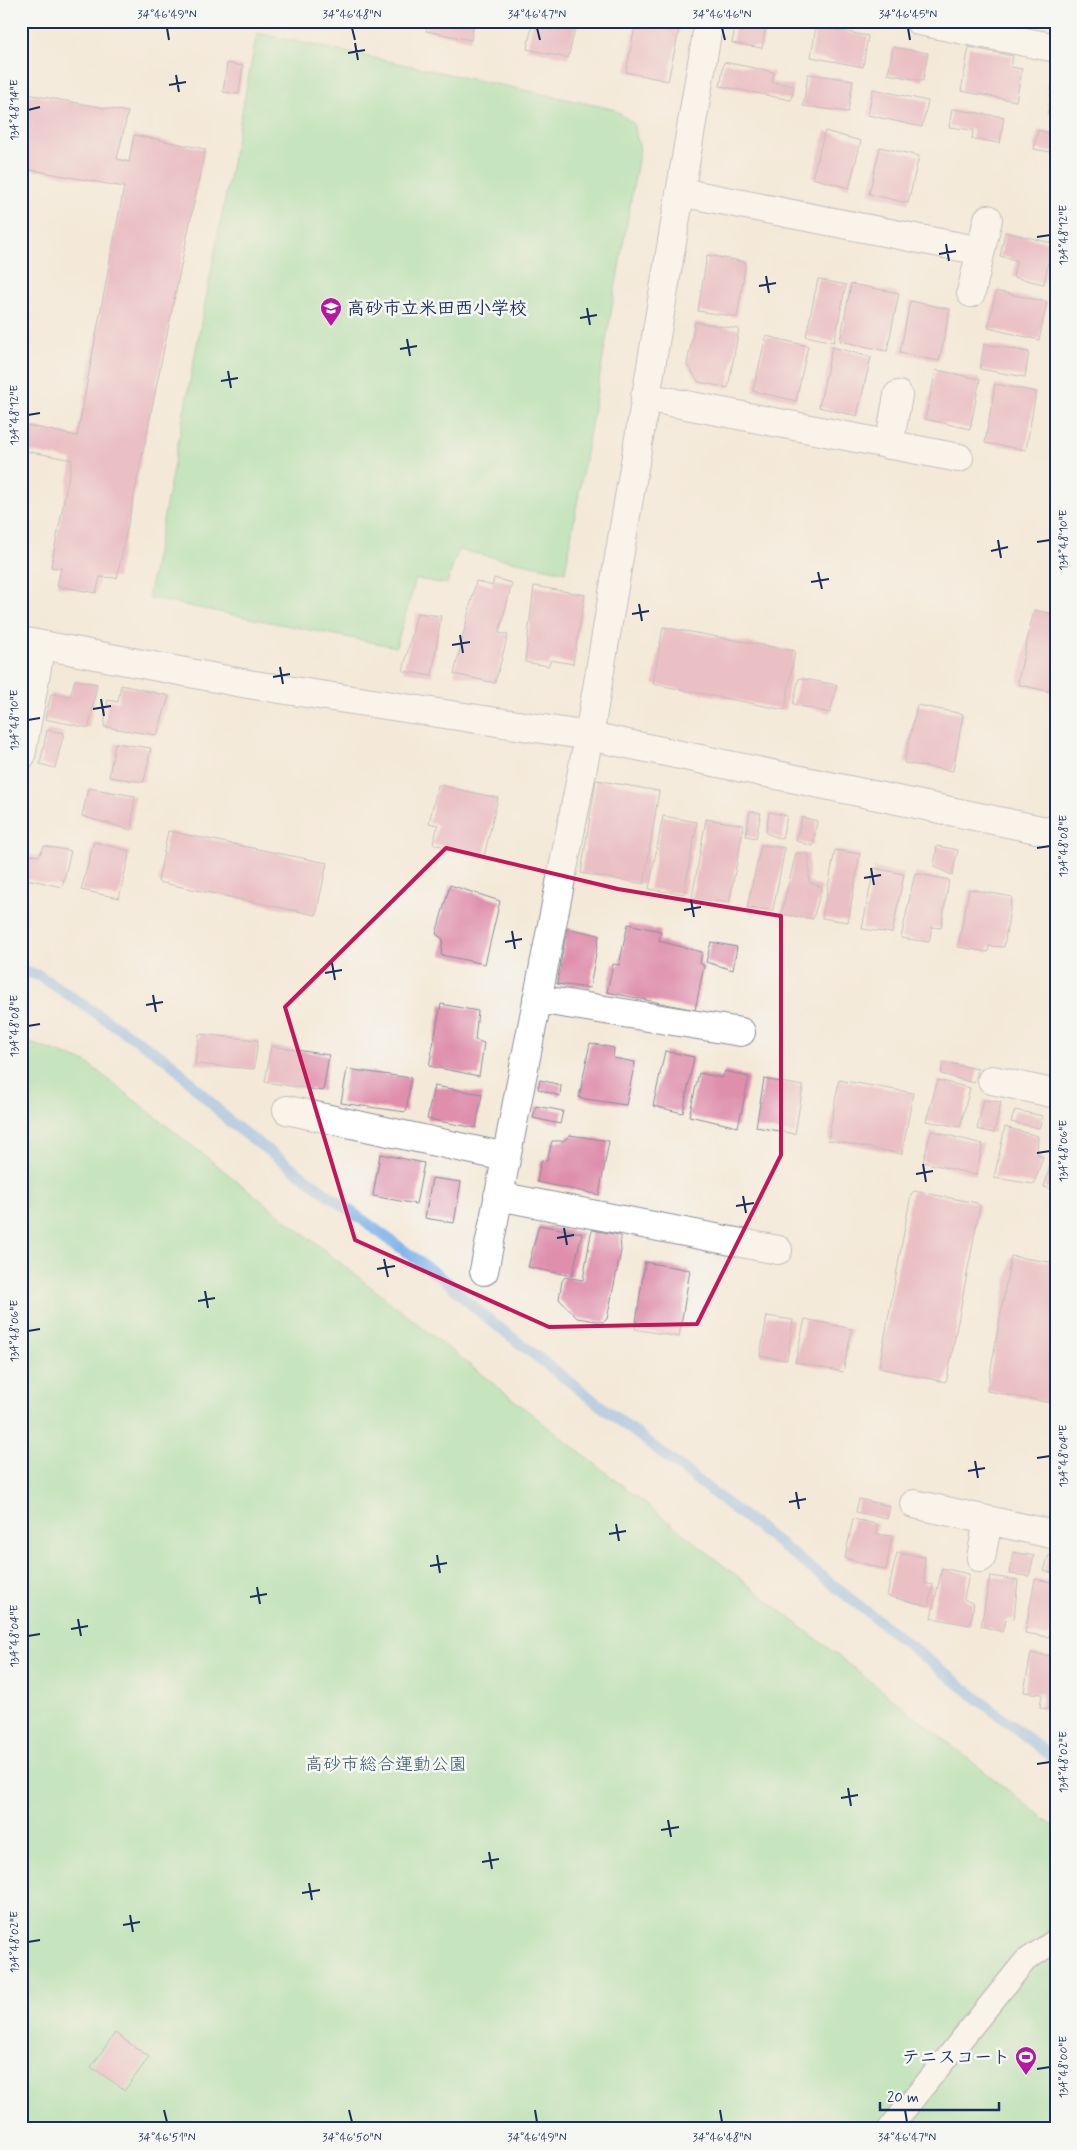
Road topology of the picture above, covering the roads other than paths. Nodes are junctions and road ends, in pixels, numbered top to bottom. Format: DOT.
graph roads {
  1 [pos="709,21"];
  2 [pos="919,21"];
  3 [pos="1056,48"];
  4 [pos="680,192"];
  5 [pos="988,219"];
  6 [pos="981,251"];
  7 [pos="971,293"];
  8 [pos="898,395"];
  9 [pos="645,398"];
  10 [pos="889,445"];
  11 [pos="959,458"];
  12 [pos="31,643"];
  13 [pos="589,736"];
  14 [pos="21,756"];
  15 [pos="1056,833"];
  16 [pos="537,999"];
  17 [pos="741,1032"];
  18 [pos="992,1080"];
  19 [pos="1056,1094"];
  20 [pos="287,1110"];
  21 [pos="506,1158"];
  22 [pos="498,1196"];
  23 [pos="778,1250"];
  24 [pos="484,1271"];
  25 [pos="914,1504"];
  26 [pos="988,1520"];
  27 [pos="1056,1535"];
  28 [pos="981,1558"];
  29 [pos="1056,1940"];
  30 [pos="889,2129"];
  1 -- 4 [label="street"];
  2 -- 3 [label="street"];
  4 -- 6 [label="street"];
  4 -- 9 [label="street"];
  5 -- 6 [label="street"];
  6 -- 7 [label="street"];
  8 -- 10 [label="street"];
  9 -- 10 [label="street"];
  9 -- 13 [label="street"];
  10 -- 11 [label="street"];
  12 -- 13 [label="street"];
  12 -- 14 [label="street"];
  13 -- 15 [label="street"];
  13 -- 16 [label="street"];
  16 -- 17 [label="street"];
  16 -- 21 [label="street"];
  18 -- 19 [label="street"];
  20 -- 21 [label="street"];
  21 -- 22 [label="street"];
  22 -- 23 [label="street"];
  22 -- 24 [label="street"];
  25 -- 26 [label="street"];
  26 -- 27 [label="street"];
  26 -- 28 [label="street"];
  29 -- 30 [label="lane"];
}
